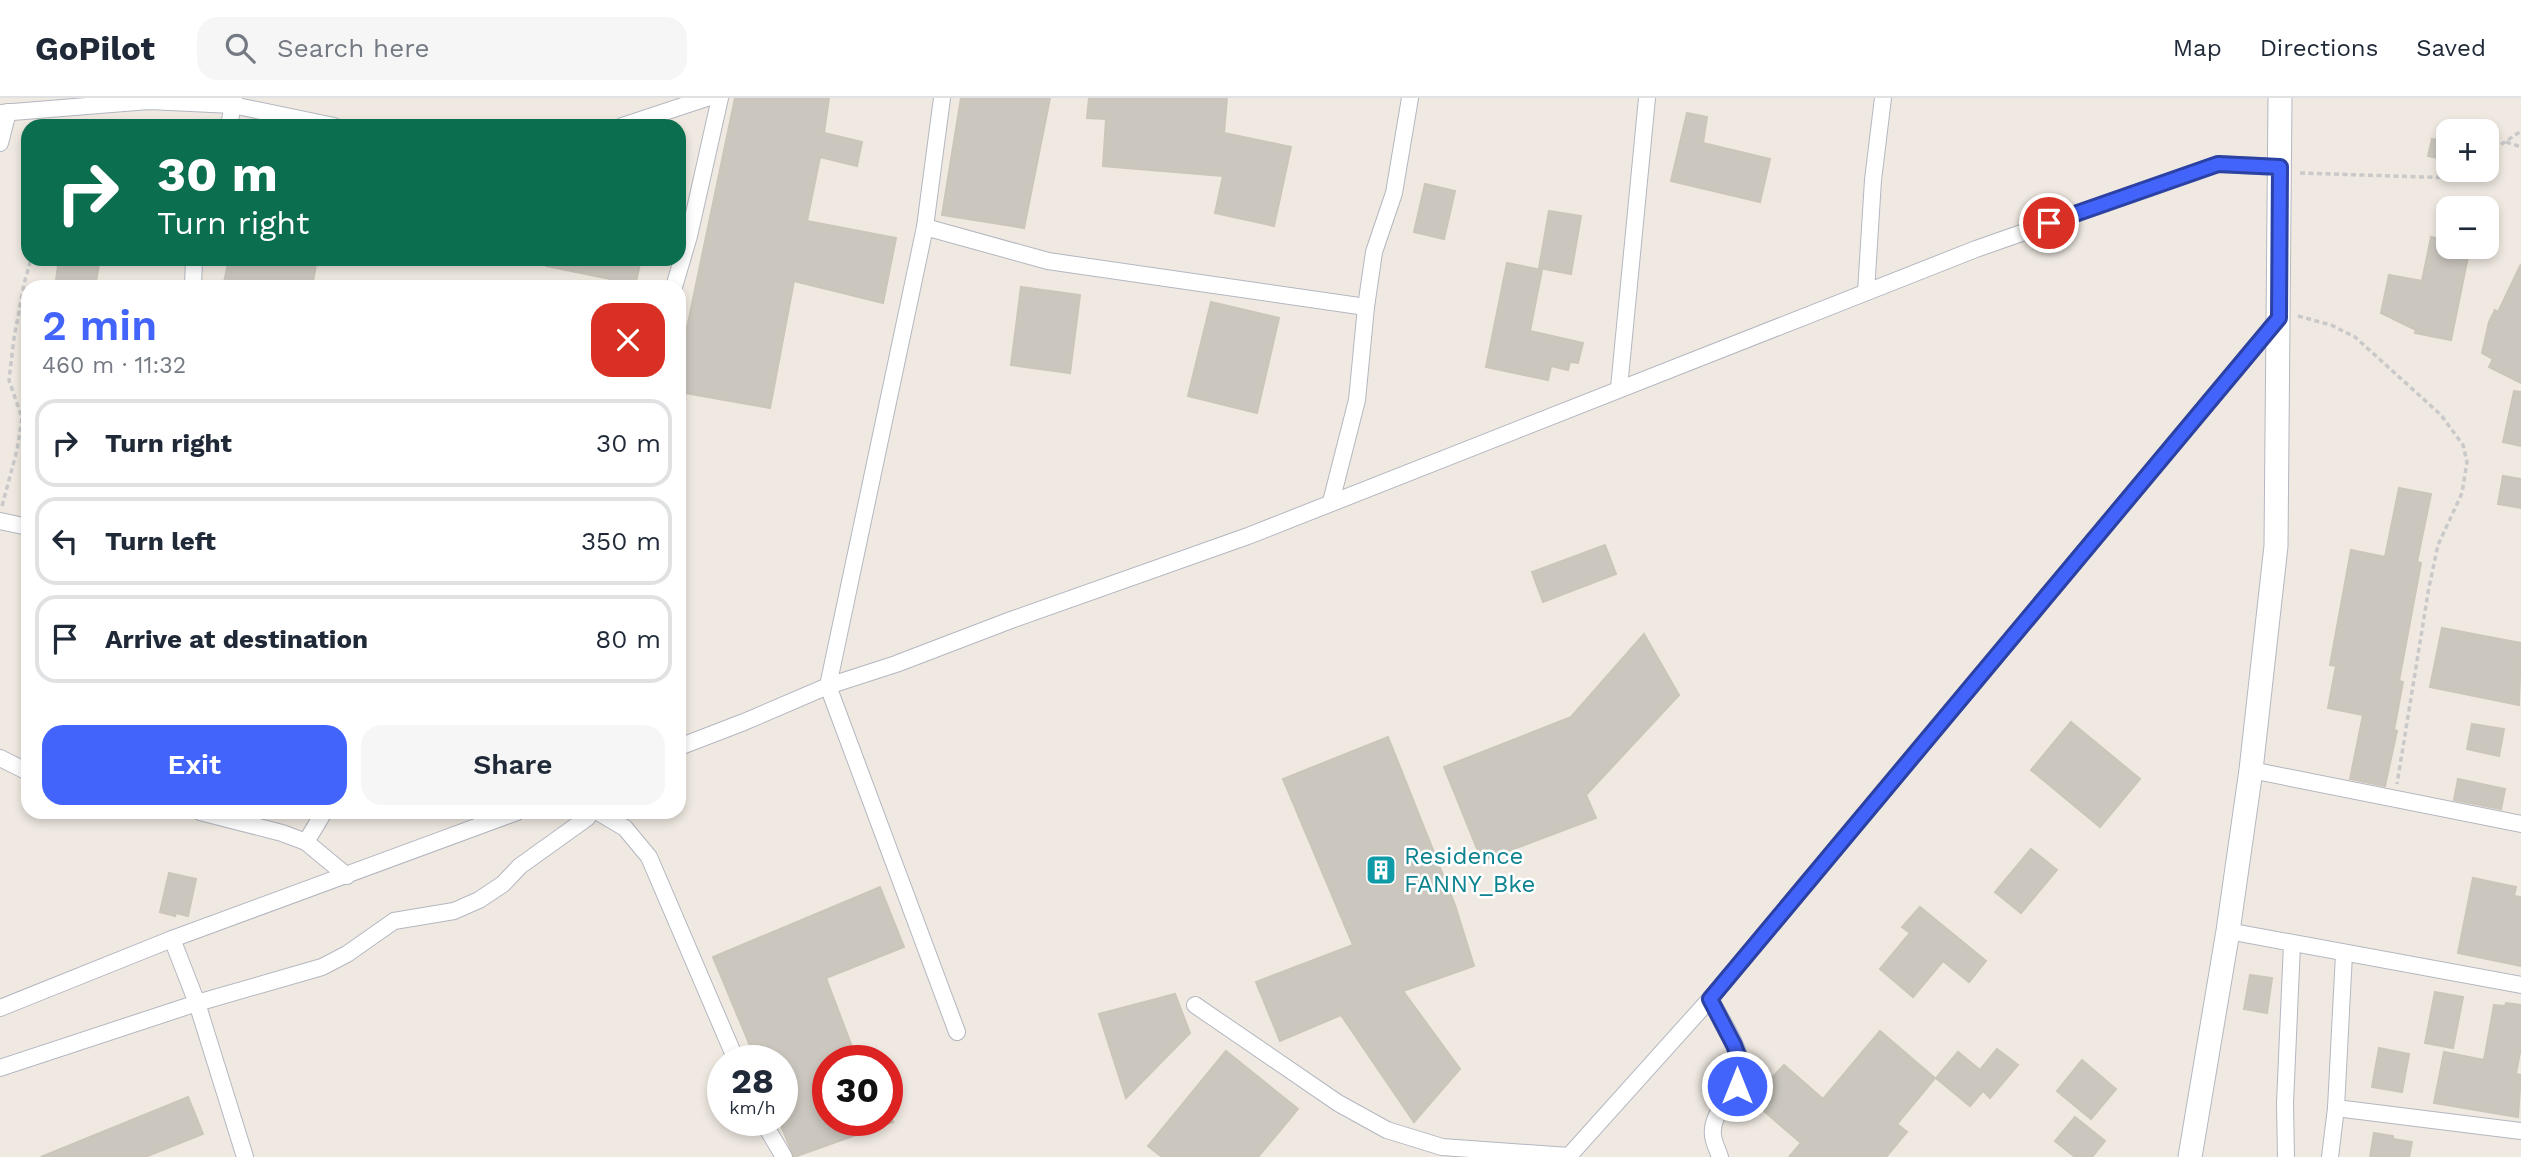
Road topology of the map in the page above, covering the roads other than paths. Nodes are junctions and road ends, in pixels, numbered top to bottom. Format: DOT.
graph roads {
  1 [pos="707,98"];
  2 [pos="720,98"];
  3 [pos="942,98"];
  4 [pos="1410,98"];
  5 [pos="1647,98"];
  6 [pos="1884,98"];
  7 [pos="2280,98"];
  8 [pos="233,101"];
  9 [pos="4,112"];
  10 [pos="230,119"];
  11 [pos="306,119"];
  12 [pos="643,119"];
  13 [pos="0,143"];
  14 [pos="2280,167"];
  15 [pos="925,227"];
  16 [pos="686,246"];
  17 [pos="1866,292"];
  18 [pos="1366,307"];
  19 [pos="2279,318"];
  20 [pos="1619,388"];
  21 [pos="1331,502"];
  22 [pos="0,521"];
  23 [pos="21,526"];
  24 [pos="828,686"];
  25 [pos="686,744"];
  26 [pos="0,758"];
  27 [pos="21,768"];
  28 [pos="2251,770"];
  29 [pos="227,819"];
  30 [pos="320,819"];
  31 [pos="498,819"];
  32 [pos="586,819"];
  33 [pos="610,819"];
  34 [pos="2521,824"];
  35 [pos="306,842"];
  36 [pos="347,876"];
  37 [pos="2228,932"];
  38 [pos="172,939"];
  39 [pos="2292,944"];
  40 [pos="2344,954"];
  41 [pos="2521,985"];
  42 [pos="0,995"];
  43 [pos="1710,999"];
  44 [pos="21,1000"];
  45 [pos="197,1003"];
  46 [pos="1195,1005"];
  47 [pos="0,1008"];
  48 [pos="957,1032"];
  49 [pos="730,1045"];
  50 [pos="0,1068"];
  51 [pos="2336,1108"];
  52 [pos="2521,1131"];
  53 [pos="772,1136"];
  54 [pos="1568,1156"];
  55 [pos="245,1157"];
  56 [pos="784,1157"];
  57 [pos="1720,1157"];
  58 [pos="2190,1157"];
  59 [pos="2286,1157"];
  60 [pos="2330,1157"];
  1 -- 12 [label="street"];
  2 -- 16 [label="street"];
  3 -- 15 [label="street"];
  4 -- 18 [label="street"];
  5 -- 20 [label="street"];
  6 -- 17 [label="street"];
  7 -- 14 [label="main road"];
  8 -- 9 [label="street"];
  8 -- 10 [label="street"];
  8 -- 11 [label="street"];
  9 -- 13 [label="street"];
  14 -- 17 [label="street"];
  14 -- 19 [label="main road"];
  15 -- 18 [label="street"];
  15 -- 24 [label="street"];
  17 -- 20 [label="street"];
  18 -- 21 [label="street"];
  19 -- 28 [label="main road"];
  19 -- 43 [label="street"];
  20 -- 21 [label="street"];
  21 -- 24 [label="street"];
  22 -- 23 [label="street"];
  24 -- 25 [label="street"];
  24 -- 48 [label="street"];
  26 -- 27 [label="street"];
  28 -- 34 [label="street"];
  28 -- 37 [label="main road"];
  29 -- 35 [label="street"];
  30 -- 35 [label="street"];
  31 -- 36 [label="street"];
  32 -- 45 [label="street"];
  33 -- 49 [label="street"];
  35 -- 36 [label="street"];
  36 -- 38 [label="street"];
  37 -- 39 [label="street"];
  37 -- 58 [label="main road"];
  38 -- 44 [label="street"];
  38 -- 45 [label="street"];
  39 -- 40 [label="street"];
  39 -- 59 [label="street"];
  40 -- 41 [label="street"];
  40 -- 51 [label="street"];
  42 -- 44 [label="street"];
  43 -- 54 [label="street"];
  43 -- 57 [label="street"];
  44 -- 47 [label="street"];
  45 -- 50 [label="street"];
  45 -- 55 [label="street"];
  46 -- 54 [label="street"];
  51 -- 52 [label="street"];
  51 -- 60 [label="street"];
  53 -- 56 [label="street"];
}
